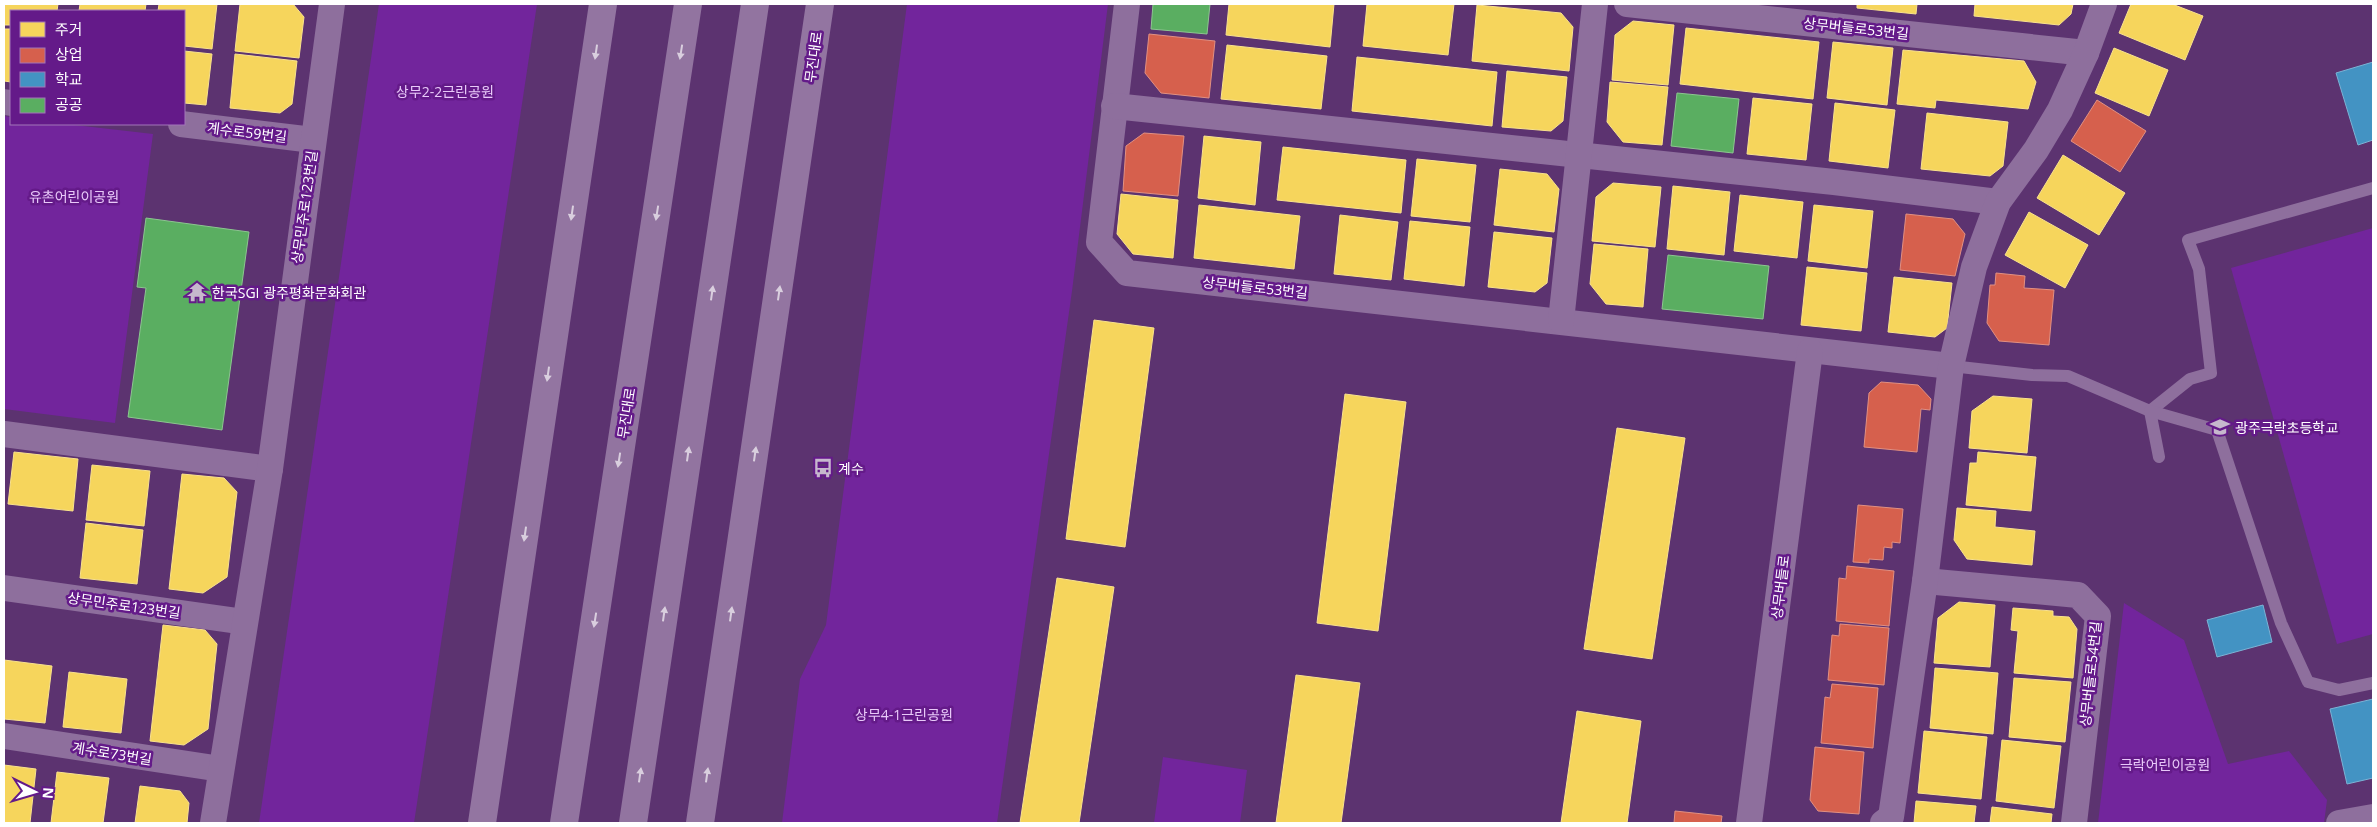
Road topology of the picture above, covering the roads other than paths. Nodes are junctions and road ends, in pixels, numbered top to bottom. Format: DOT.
graph roads {
  1 [pos="332,4"];
  2 [pos="603,4"];
  3 [pos="688,4"];
  4 [pos="755,4"];
  5 [pos="820,4"];
  6 [pos="833,4"];
  7 [pos="1127,4"];
  8 [pos="1595,4"];
  9 [pos="1627,4"];
  10 [pos="2104,4"];
  11 [pos="2086,53"];
  12 [pos="811,78"];
  13 [pos="1114,106"];
  14 [pos="185,124"];
  15 [pos="313,140"];
  16 [pos="1580,156"];
  17 [pos="2373,188"];
  18 [pos="1998,202"];
  19 [pos="1561,321"];
  20 [pos="1810,351"];
  21 [pos="1951,366"];
  22 [pos="2150,410"];
  23 [pos="4,434"];
  24 [pos="2159,457"];
  25 [pos="270,469"];
  26 [pos="1925,581"];
  27 [pos="4,588"];
  28 [pos="245,622"];
  29 [pos="2373,683"];
  30 [pos="4,736"];
  31 [pos="221,769"];
  32 [pos="2373,817"];
  33 [pos="213,823"];
  34 [pos="482,823"];
  35 [pos="564,823"];
  36 [pos="633,823"];
  37 [pos="700,823"];
  38 [pos="1749,823"];
  39 [pos="1883,823"];
  40 [pos="2074,823"];
  41 [pos="2339,823"];
  1 -- 15 [label="street, 상무민주로123번길"];
  2 -- 34 [label="main road, one-way"];
  3 -- 35 [label="highway, 무진대로, one-way"];
  36 -- 4 [label="highway, one-way"];
  5 -- 12 [label="main road, 무진대로"];
  6 -- 12 [label="main road"];
  7 -- 13 [label="street, 상무버들로53번길"];
  8 -- 16 [label="street"];
  9 -- 11 [label="street, 상무버들로53번길"];
  10 -- 11 [label="street"];
  11 -- 18 [label="street"];
  37 -- 12 [label="main road, 무진대로, one-way"];
  13 -- 16 [label="street"];
  13 -- 19 [label="street, 상무버들로53번길"];
  14 -- 15 [label="street, 계수로59번길"];
  15 -- 25 [label="street, 상무민주로123번길"];
  16 -- 18 [label="street"];
  16 -- 19 [label="street"];
  17 -- 22 [label="lane"];
  18 -- 21 [label="street"];
  19 -- 20 [label="street, 상무버들로53번길"];
  20 -- 21 [label="street"];
  20 -- 38 [label="street, 상무버들로"];
  21 -- 22 [label="lane"];
  21 -- 26 [label="street"];
  22 -- 24 [label="lane"];
  22 -- 29 [label="lane"];
  23 -- 25 [label="street"];
  25 -- 28 [label="street, 상무민주로123번길"];
  26 -- 39 [label="street"];
  26 -- 40 [label="street, 상무버들로54번길"];
  27 -- 28 [label="street, 상무민주로123번길"];
  28 -- 31 [label="street, 상무민주로123번길"];
  30 -- 31 [label="street, 계수로73번길"];
  31 -- 33 [label="street, 상무민주로123번길"];
  32 -- 41 [label="street"];
}
